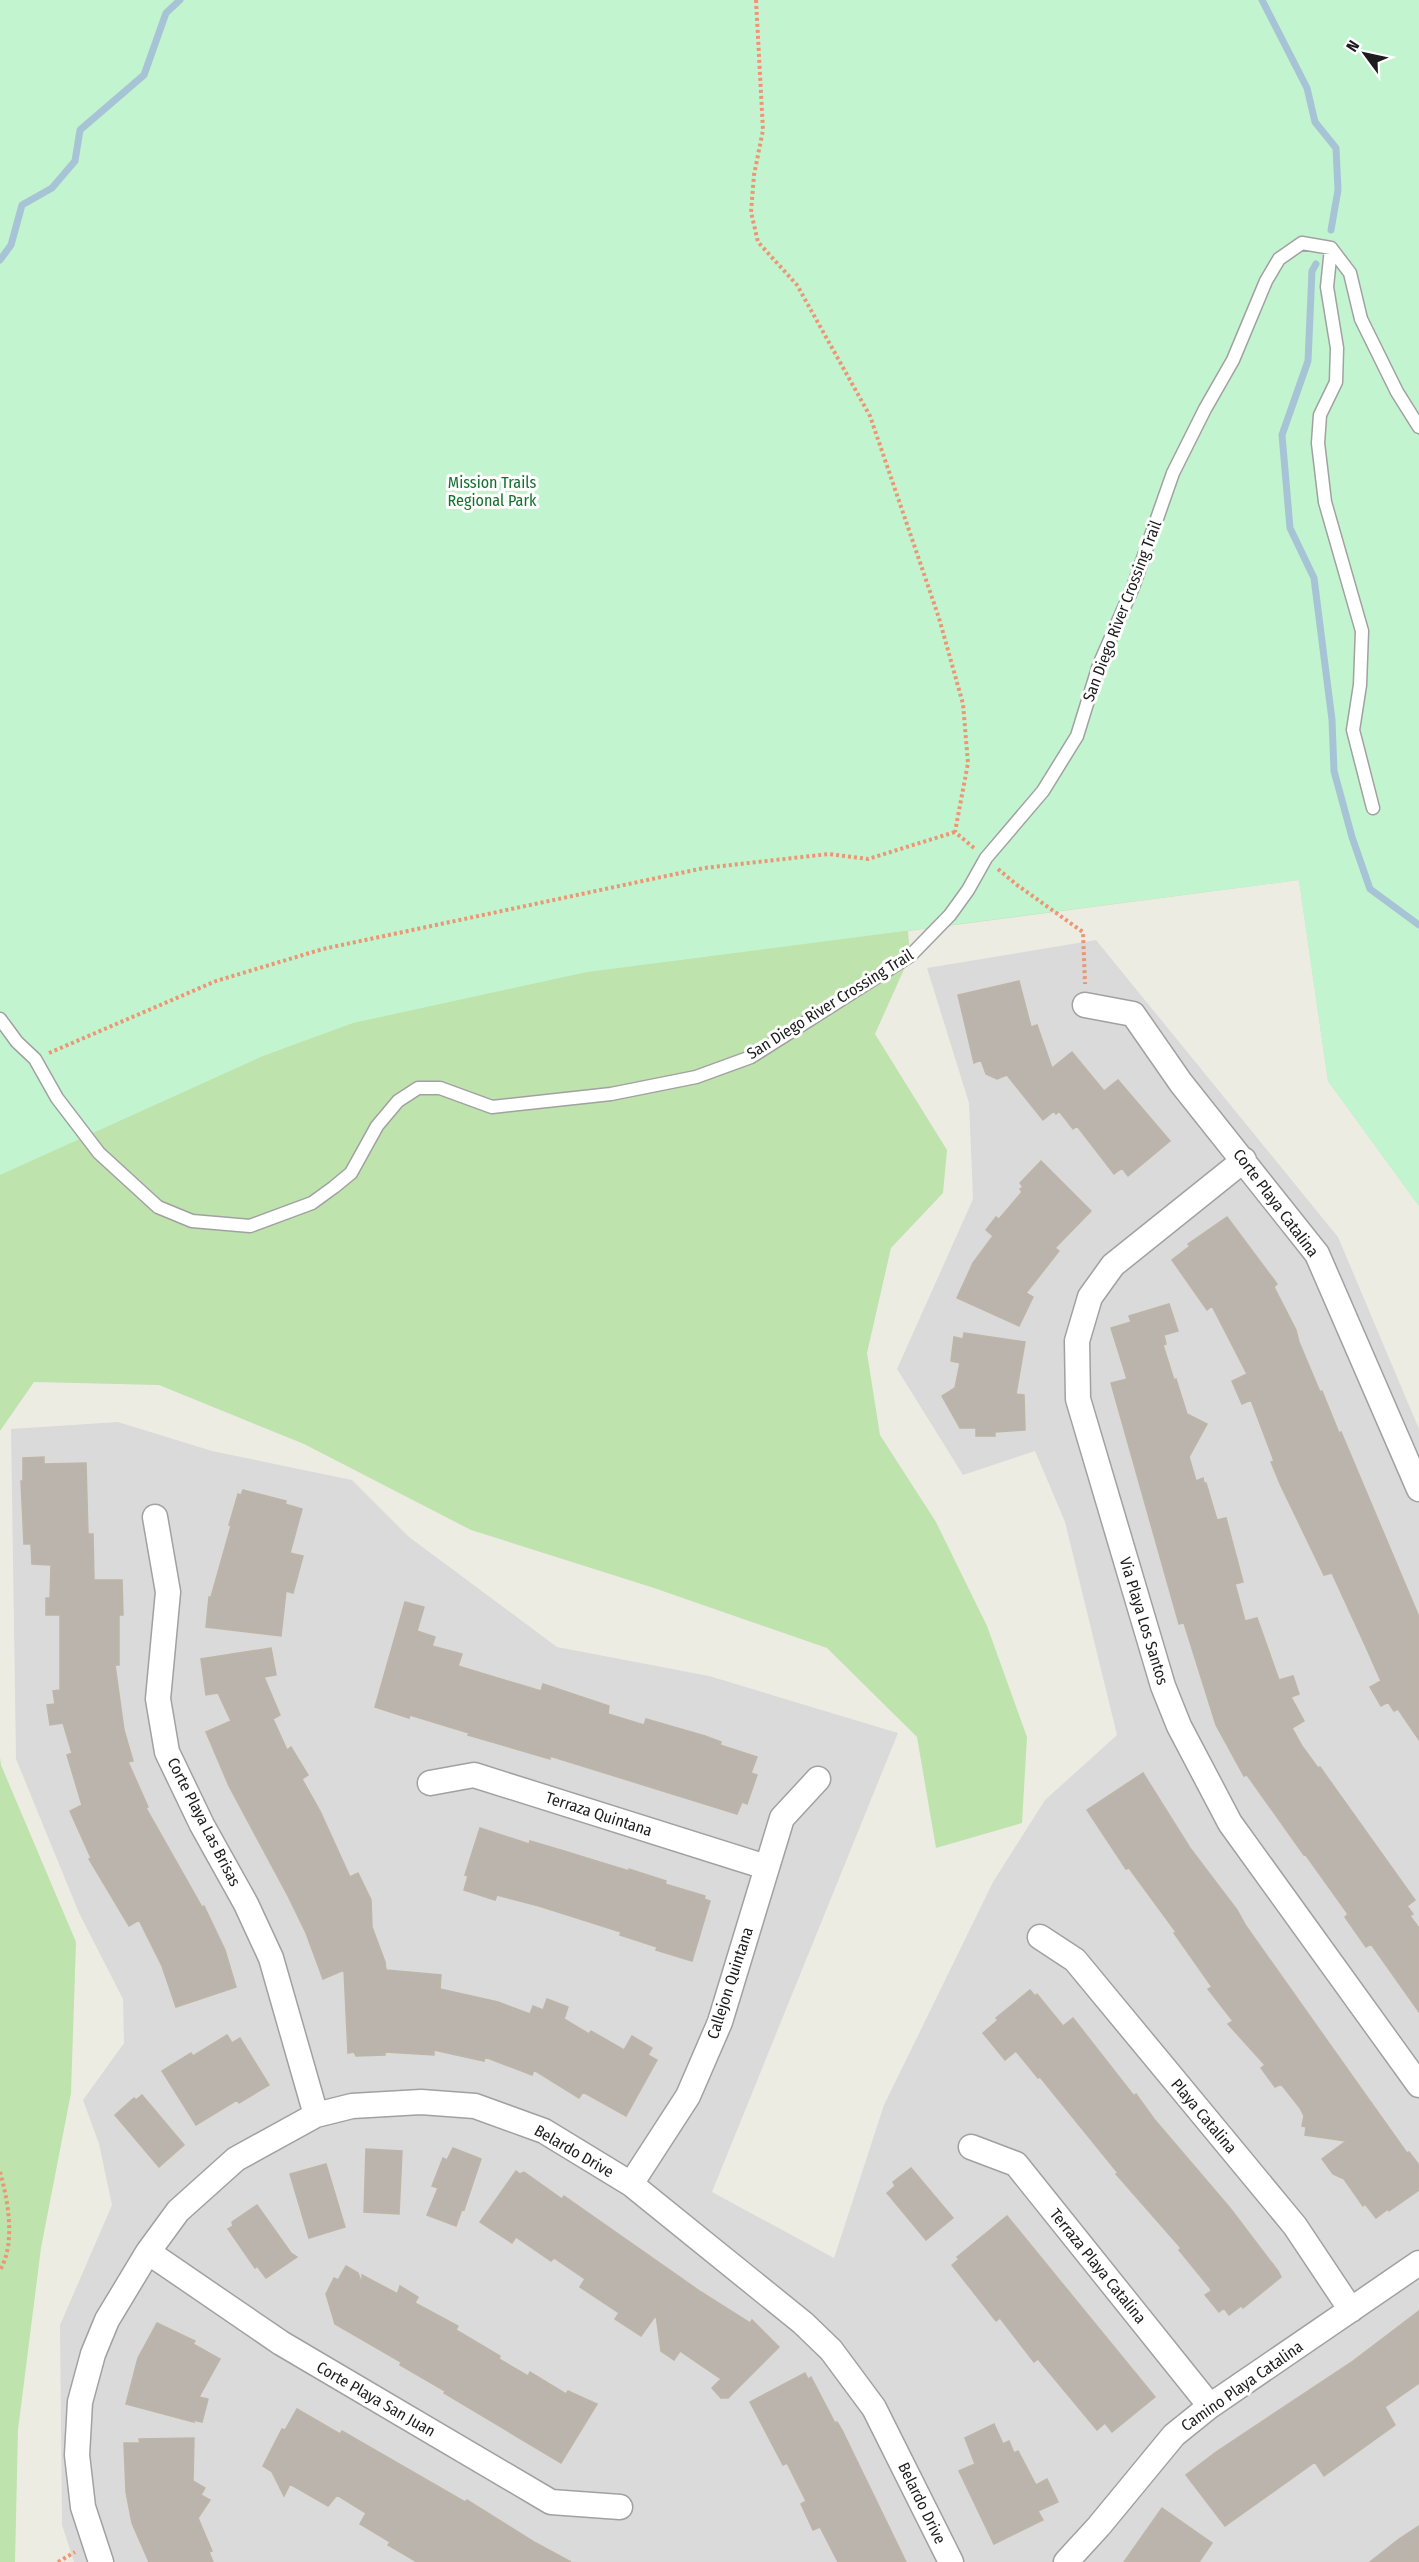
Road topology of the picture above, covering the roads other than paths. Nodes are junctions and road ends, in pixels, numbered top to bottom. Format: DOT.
graph roads {
  1 [pos="1330,248"];
  2 [pos="1419,427"];
  3 [pos="1373,808"];
  4 [pos="1085,1005"];
  5 [pos="0,1019"];
  6 [pos="1244,1160"];
  7 [pos="1419,1489"];
  8 [pos="155,1517"];
  9 [pos="818,1779"];
  10 [pos="430,1783"];
  11 [pos="766,1867"];
  12 [pos="1040,1937"];
  13 [pos="1419,2085"];
  14 [pos="316,2115"];
  15 [pos="971,2147"];
  16 [pos="631,2184"];
  17 [pos="148,2252"];
  18 [pos="1419,2263"];
  19 [pos="1352,2310"];
  20 [pos="1210,2406"];
  21 [pos="620,2507"];
  22 [pos="101,2562"];
  23 [pos="951,2562"];
  24 [pos="1066,2562"];
  1 -- 2 [label="lane"];
  1 -- 3 [label="lane"];
  1 -- 5 [label="lane, San Diego River Crossing Trail"];
  4 -- 6 [label="street, Corte Playa Catalina"];
  6 -- 7 [label="street, Corte Playa Catalina"];
  6 -- 13 [label="street, Via Playa Los Santos"];
  8 -- 14 [label="street, Corte Playa Las Brisas"];
  9 -- 11 [label="street, Callejon Quintana"];
  10 -- 11 [label="street, Terraza Quintana"];
  11 -- 16 [label="street, Callejon Quintana"];
  12 -- 19 [label="street, Playa Catalina"];
  14 -- 16 [label="street, Belardo Drive"];
  14 -- 17 [label="street, Belardo Drive"];
  15 -- 20 [label="street, Terraza Playa Catalina"];
  16 -- 23 [label="street, Belardo Drive"];
  17 -- 21 [label="street, Corte Playa San Juan"];
  17 -- 22 [label="street, Belardo Drive"];
  18 -- 19 [label="street, Camino Playa Catalina"];
  19 -- 20 [label="street, Camino Playa Catalina"];
  20 -- 24 [label="street, Camino Playa Catalina"];
}
